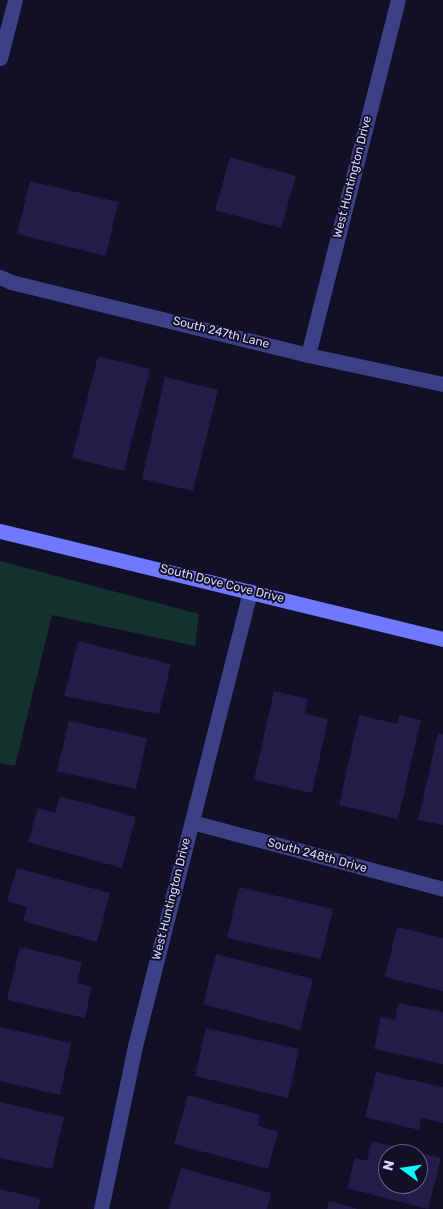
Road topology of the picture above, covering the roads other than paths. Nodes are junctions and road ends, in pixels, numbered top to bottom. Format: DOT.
graph roads {
  1 [pos="15,0"];
  2 [pos="398,0"];
  3 [pos="0,58"];
  4 [pos="0,277"];
  5 [pos="308,355"];
  6 [pos="443,384"];
  7 [pos="0,531"];
  8 [pos="250,591"];
  9 [pos="443,639"];
  10 [pos="192,822"];
  11 [pos="443,889"];
  12 [pos="102,1209"];
  1 -- 3 [label="street"];
  2 -- 5 [label="street, West Huntington Drive"];
  4 -- 5 [label="street, South 247th Lane"];
  5 -- 6 [label="street, South 247th Lane"];
  7 -- 8 [label="street, South Dove Cove Drive"];
  8 -- 9 [label="street, South Dove Cove Drive"];
  8 -- 10 [label="street, West Huntington Drive"];
  10 -- 11 [label="street, South 248th Drive"];
  10 -- 12 [label="street, West Huntington Drive"];
}
